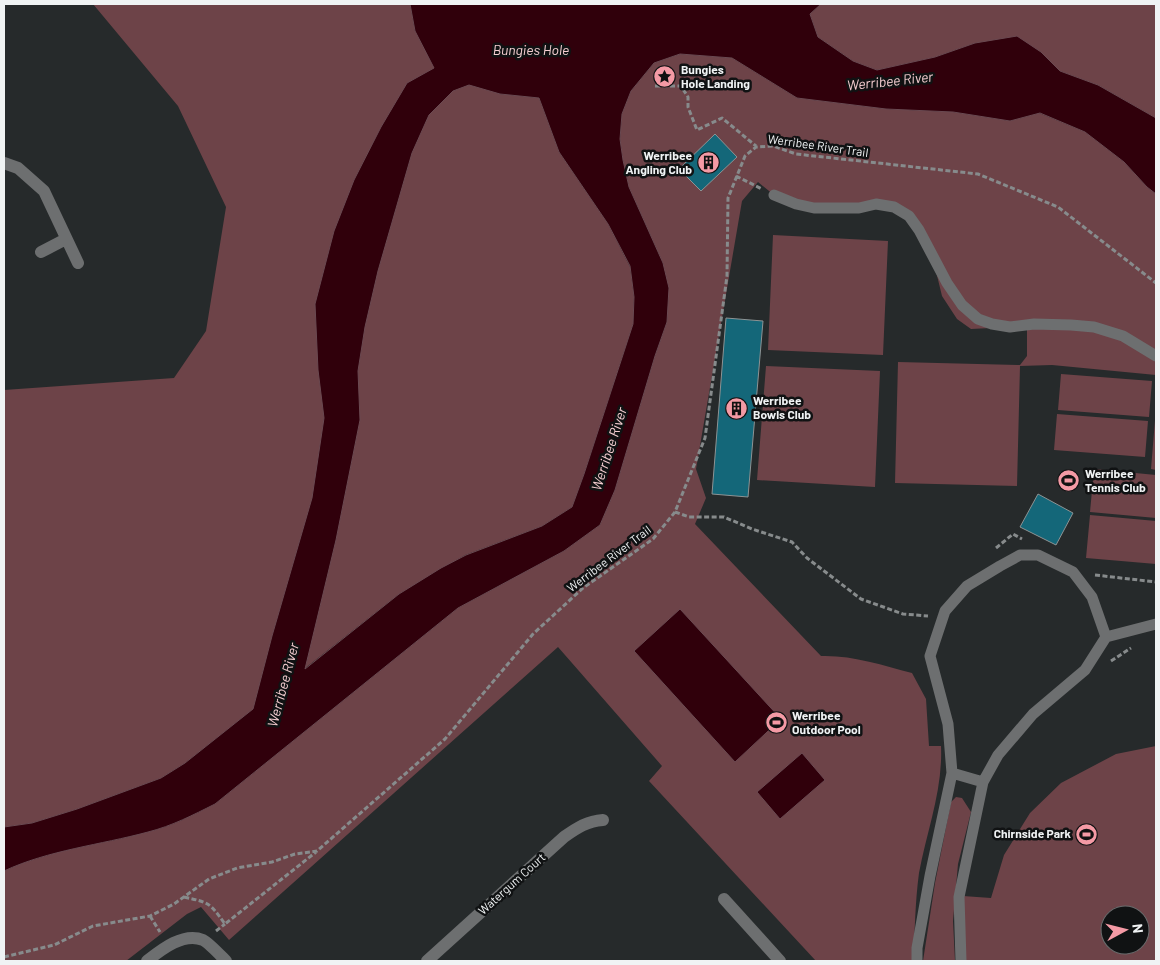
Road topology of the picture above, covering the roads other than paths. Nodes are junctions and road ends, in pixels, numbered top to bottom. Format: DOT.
graph roads {
  1 [pos="4,163"];
  2 [pos="774,195"];
  3 [pos="66,239"];
  4 [pos="41,252"];
  5 [pos="78,263"];
  6 [pos="1156,356"];
  7 [pos="1156,624"];
  8 [pos="1106,637"];
  9 [pos="952,773"];
  10 [pos="983,782"];
  11 [pos="603,820"];
  12 [pos="724,899"];
  13 [pos="147,961"];
  14 [pos="226,961"];
  15 [pos="428,961"];
  16 [pos="780,961"];
  17 [pos="917,961"];
  18 [pos="961,961"];
  1 -- 3 [label="street"];
  2 -- 6 [label="lane"];
  3 -- 4 [label="street"];
  3 -- 5 [label="street"];
  7 -- 8 [label="lane"];
  8 -- 9 [label="lane"];
  8 -- 10 [label="lane"];
  9 -- 10 [label="lane"];
  9 -- 17 [label="lane"];
  10 -- 18 [label="lane"];
  11 -- 15 [label="street, Watergum Court"];
  12 -- 16 [label="street"];
  13 -- 14 [label="street"];
}
